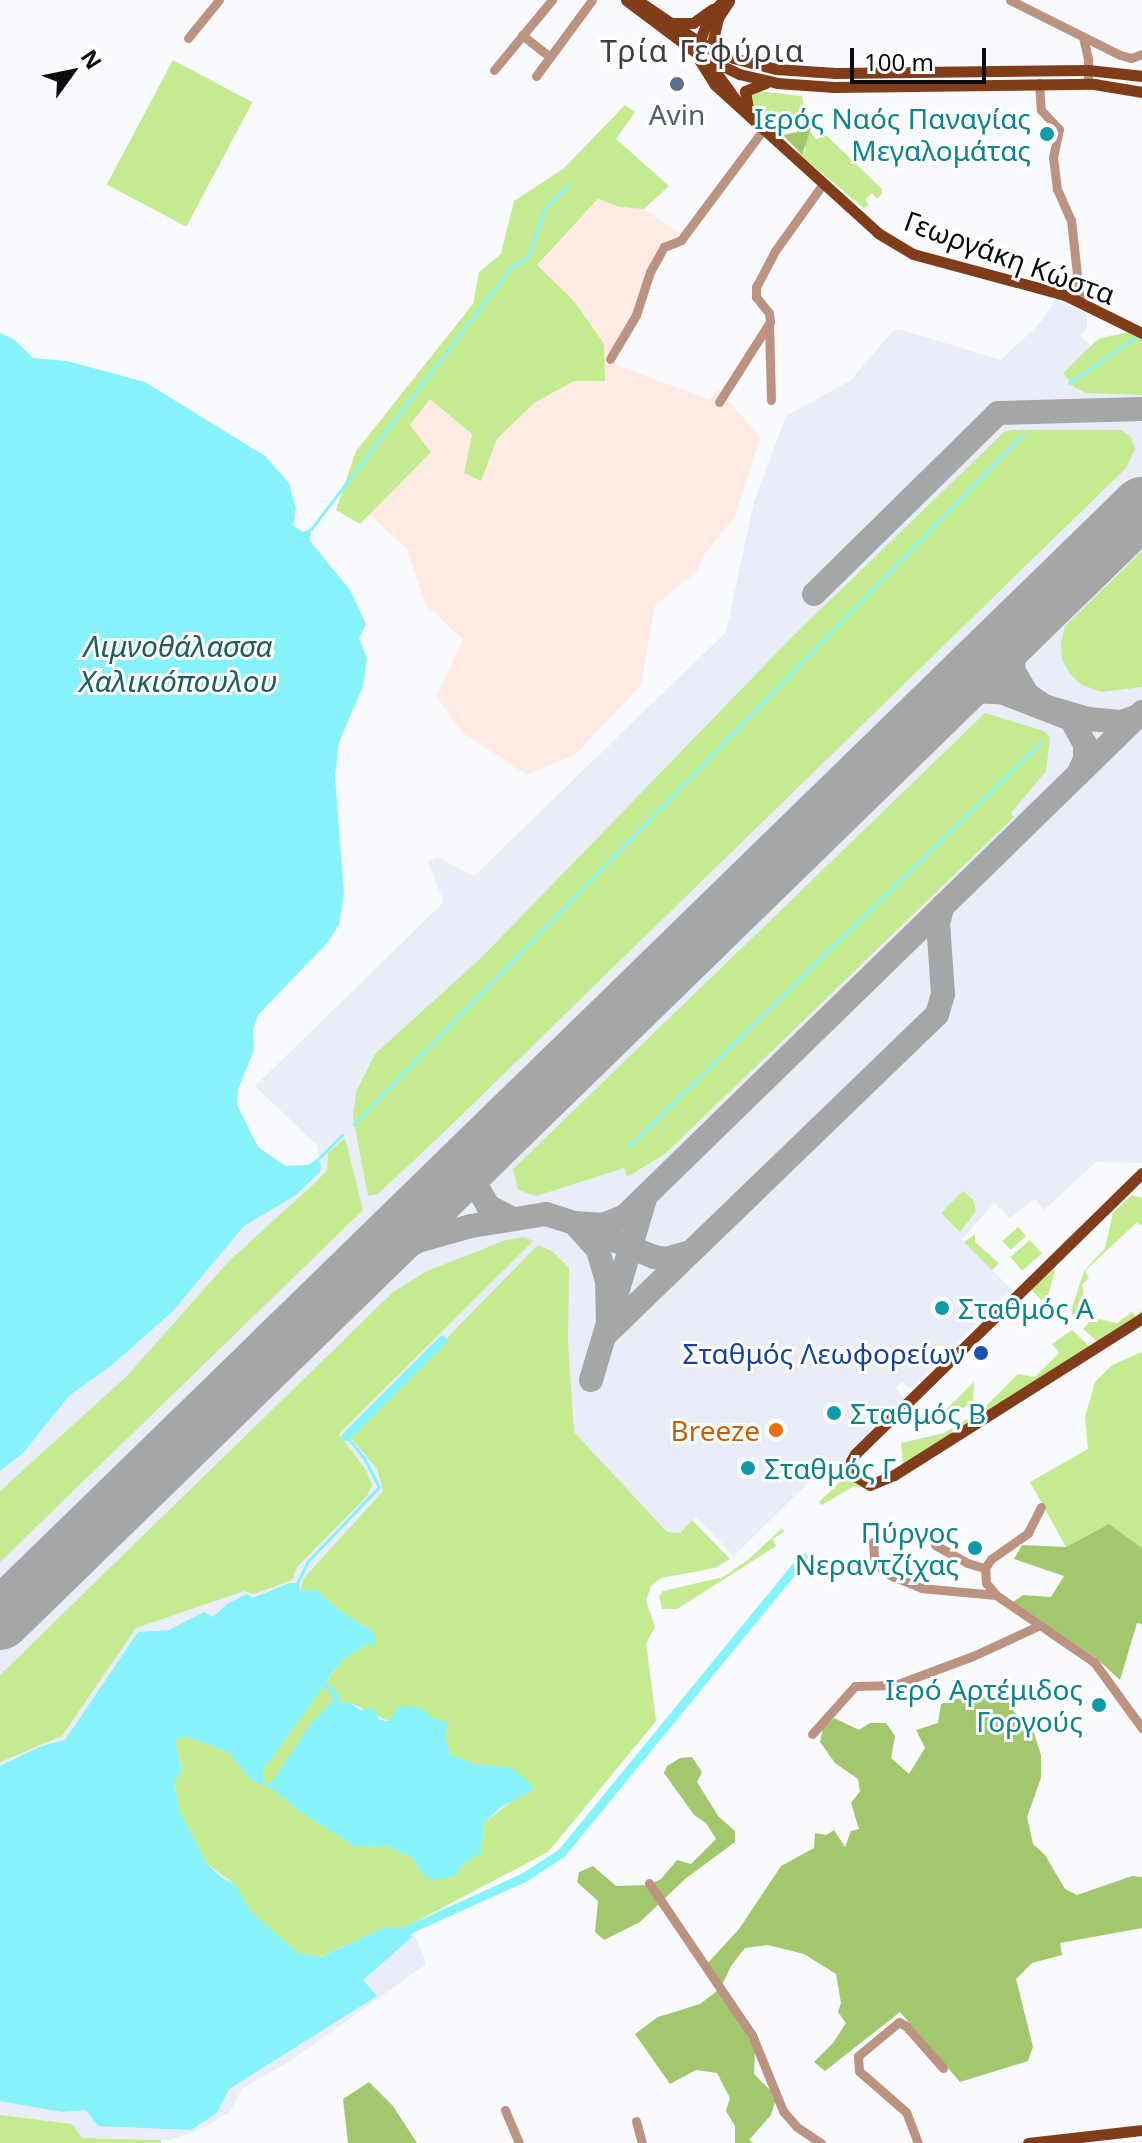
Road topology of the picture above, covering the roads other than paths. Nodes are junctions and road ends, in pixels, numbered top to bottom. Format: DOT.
graph roads {
  1 [pos="219,0"];
  2 [pos="552,0"];
  3 [pos="592,0"];
  4 [pos="626,0"];
  5 [pos="637,0"];
  6 [pos="1010,0"];
  7 [pos="723,2"];
  8 [pos="665,21"];
  9 [pos="522,35"];
  10 [pos="1083,37"];
  11 [pos="188,38"];
  12 [pos="705,45"];
  13 [pos="1142,54"];
  14 [pos="549,56"];
  15 [pos="711,61"];
  16 [pos="494,70"];
  17 [pos="1088,70"];
  18 [pos="536,76"];
  19 [pos="1142,76"];
  20 [pos="777,83"];
  21 [pos="1039,83"];
  22 [pos="1088,84"];
  23 [pos="1142,92"];
  24 [pos="749,114"];
  25 [pos="760,128"];
  26 [pos="822,185"];
  27 [pos="1080,301"];
  28 [pos="769,324"];
  29 [pos="1142,333"];
  30 [pos="610,359"];
  31 [pos="771,400"];
  32 [pos="719,402"];
  33 [pos="1142,1173"];
  34 [pos="1124,1190"];
  35 [pos="1142,1192"];
  36 [pos="1142,1318"];
  37 [pos="1041,1507"];
  38 [pos="873,1542"];
  39 [pos="935,1545"];
  40 [pos="985,1568"];
  41 [pos="996,1595"];
  42 [pos="1040,1625"];
  43 [pos="1142,1728"];
  44 [pos="812,1734"];
  45 [pos="649,1883"];
  46 [pos="943,2068"];
  47 [pos="505,2110"];
  48 [pos="636,2121"];
  49 [pos="1142,2131"];
  50 [pos="519,2143"];
  51 [pos="642,2143"];
  52 [pos="821,2143"];
  53 [pos="918,2143"];
  54 [pos="1028,2143"];
  55 [pos="1129,2143"];
  1 -- 11 [label="street"];
  2 -- 9 [label="street"];
  3 -- 14 [label="street"];
  4 -- 12 [label="main road"];
  5 -- 8 [label="main road"];
  6 -- 10 [label="street"];
  7 -- 8 [label="main road"];
  7 -- 12 [label="main road"];
  8 -- 12 [label="main road"];
  9 -- 14 [label="street"];
  9 -- 16 [label="street"];
  10 -- 13 [label="street"];
  10 -- 17 [label="street"];
  12 -- 15 [label="main road"];
  12 -- 17 [label="main road"];
  12 -- 25 [label="main road, Γεωργάκη Κώστα"];
  14 -- 18 [label="street"];
  15 -- 20 [label="main road"];
  15 -- 24 [label="main road, Γεωργάκη Κώστα"];
  17 -- 19 [label="main road"];
  17 -- 22 [label="street"];
  20 -- 21 [label="main road"];
  20 -- 24 [label="main road"];
  21 -- 22 [label="main road"];
  21 -- 27 [label="street"];
  22 -- 23 [label="main road"];
  24 -- 25 [label="main road, Γεωργάκη Κώστα"];
  25 -- 26 [label="main road, Γεωργάκη Κώστα"];
  25 -- 30 [label="street"];
  26 -- 27 [label="main road, Γεωργάκη Κώστα"];
  26 -- 28 [label="street"];
  27 -- 29 [label="main road, Γεωργάκη Κώστα"];
  28 -- 31 [label="street"];
  28 -- 32 [label="street"];
  33 -- 34 [label="main road"];
  34 -- 35 [label="main road"];
  34 -- 36 [label="main road"];
  37 -- 40 [label="street"];
  38 -- 41 [label="street"];
  39 -- 40 [label="street"];
  40 -- 41 [label="street"];
  41 -- 42 [label="street"];
  42 -- 43 [label="street"];
  42 -- 44 [label="street"];
  45 -- 52 [label="street"];
  46 -- 53 [label="street"];
  47 -- 50 [label="street"];
  48 -- 51 [label="street"];
  49 -- 54 [label="main road"];
  49 -- 55 [label="main road"];
}
